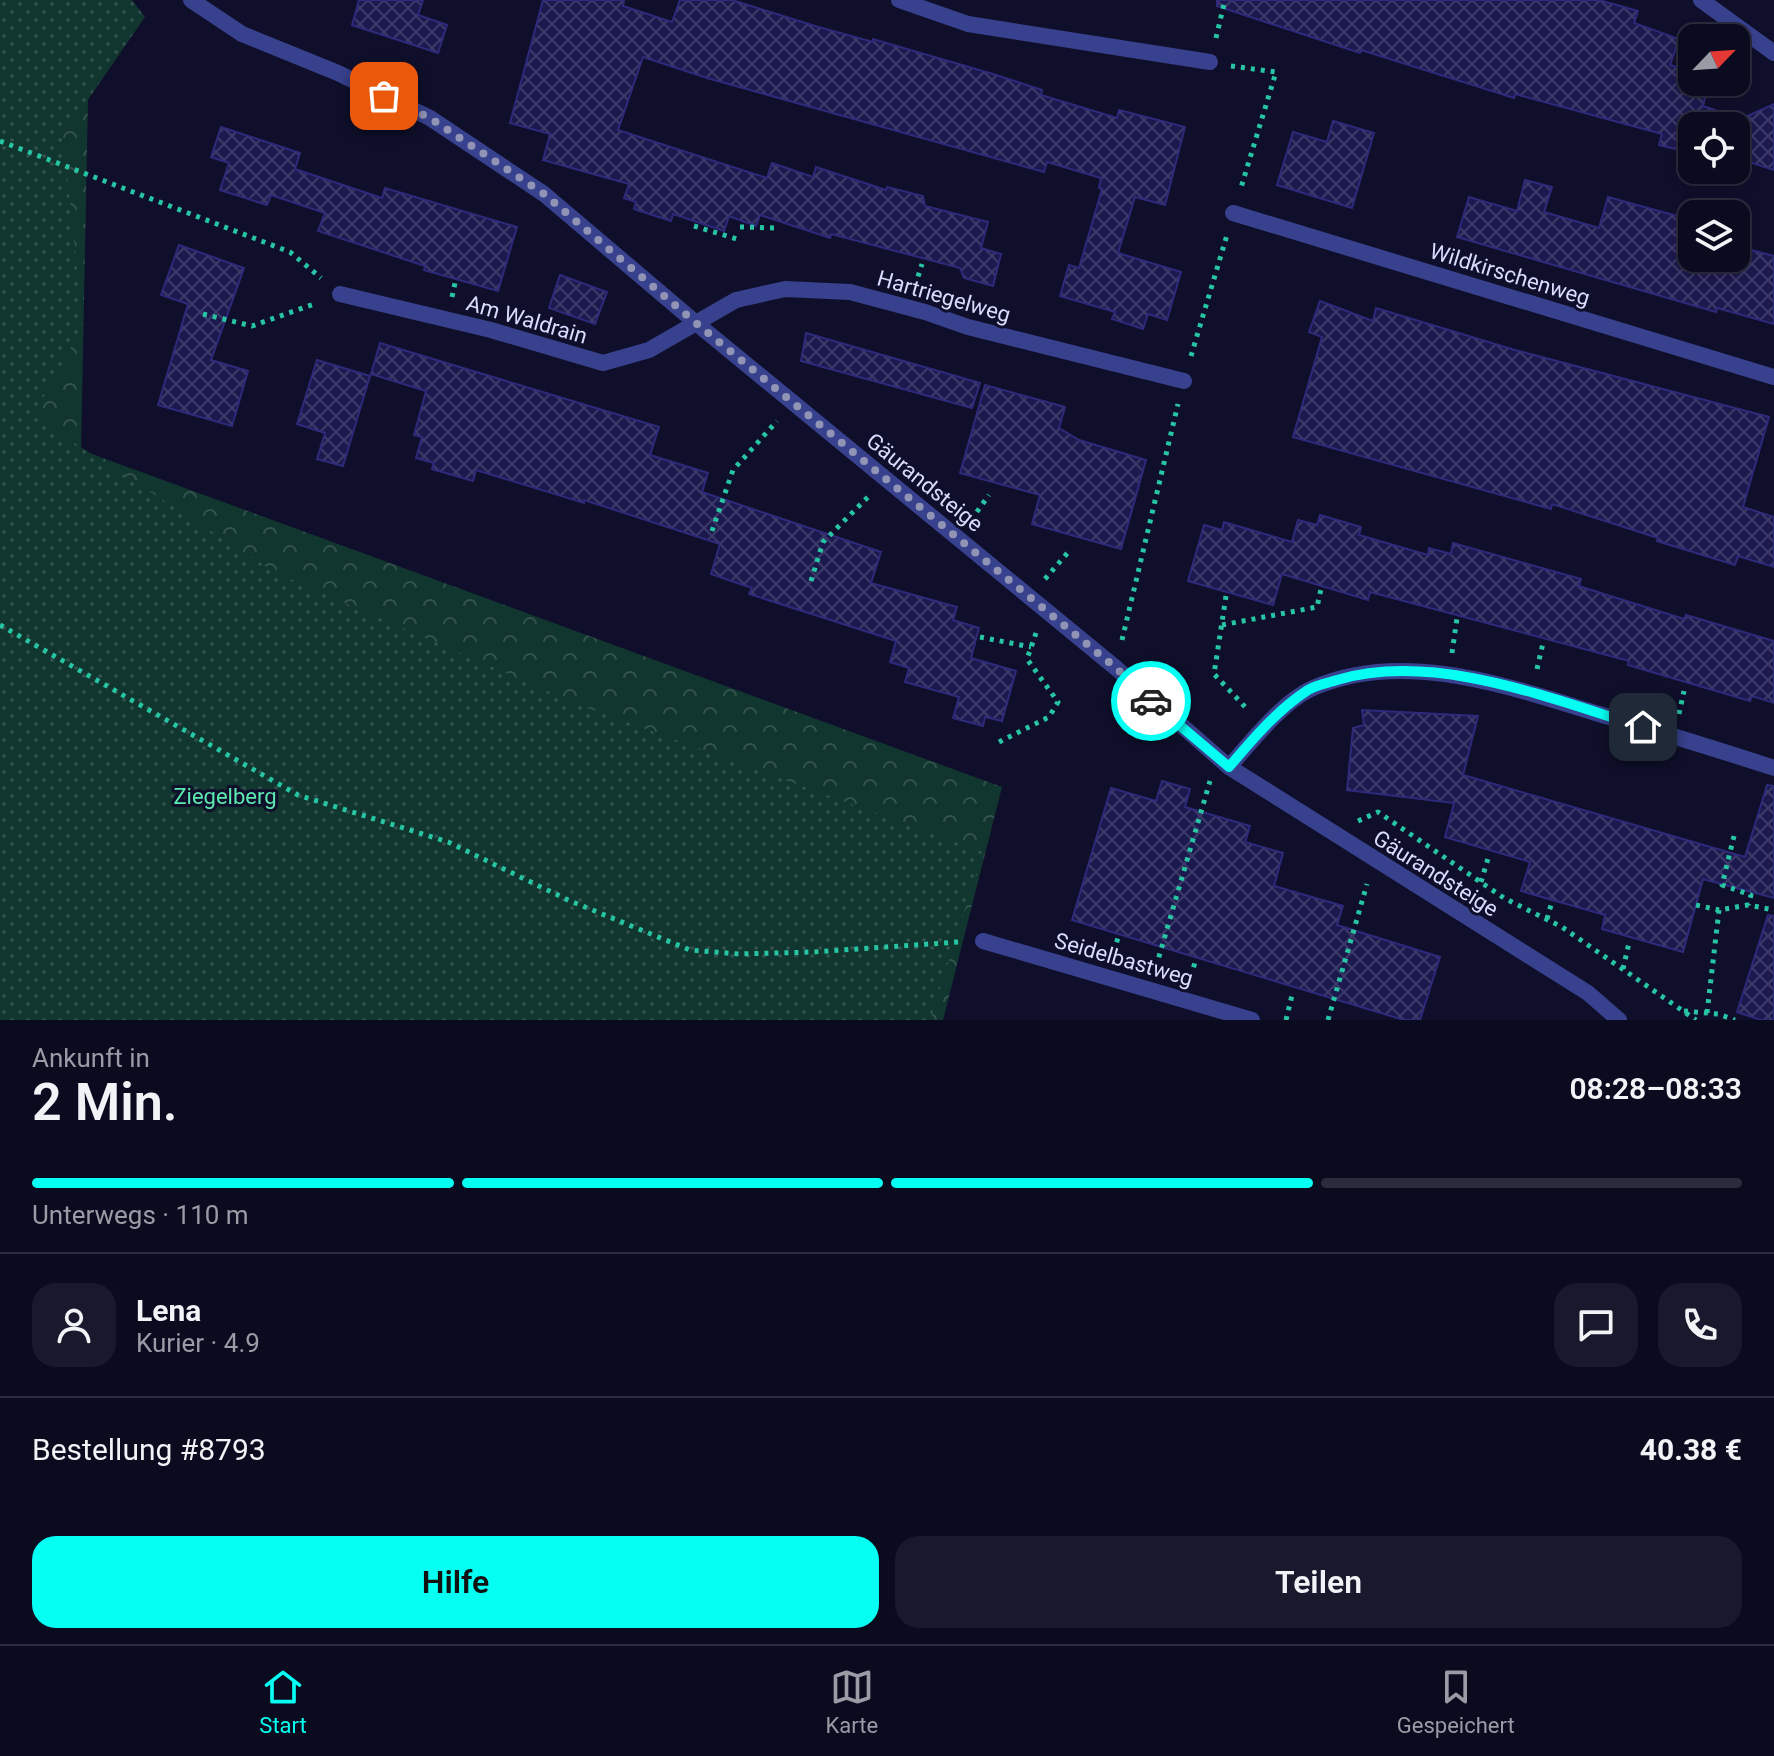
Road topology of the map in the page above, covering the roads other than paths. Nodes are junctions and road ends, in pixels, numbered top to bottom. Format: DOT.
graph roads {
  1 [pos="191,0"];
  2 [pos="899,0"];
  3 [pos="1701,0"];
  4 [pos="1774,53"];
  5 [pos="1210,62"];
  6 [pos="1233,213"];
  7 [pos="340,294"];
  8 [pos="696,323"];
  9 [pos="1774,377"];
  10 [pos="1184,381"];
  11 [pos="1223,762"];
  12 [pos="1774,768"];
  13 [pos="983,941"];
  14 [pos="1252,1020"];
  15 [pos="1619,1020"];
  1 -- 8 [label="street, Gäurandsteige"];
  2 -- 5 [label="street"];
  3 -- 4 [label="street"];
  6 -- 9 [label="street, Wildkirschenweg"];
  7 -- 8 [label="street, Am Waldrain"];
  8 -- 10 [label="street, Hartriegelweg"];
  8 -- 11 [label="street, Gäurandsteige"];
  11 -- 12 [label="street"];
  11 -- 15 [label="street, Gäurandsteige"];
  13 -- 14 [label="street, Seidelbastweg"];
}
